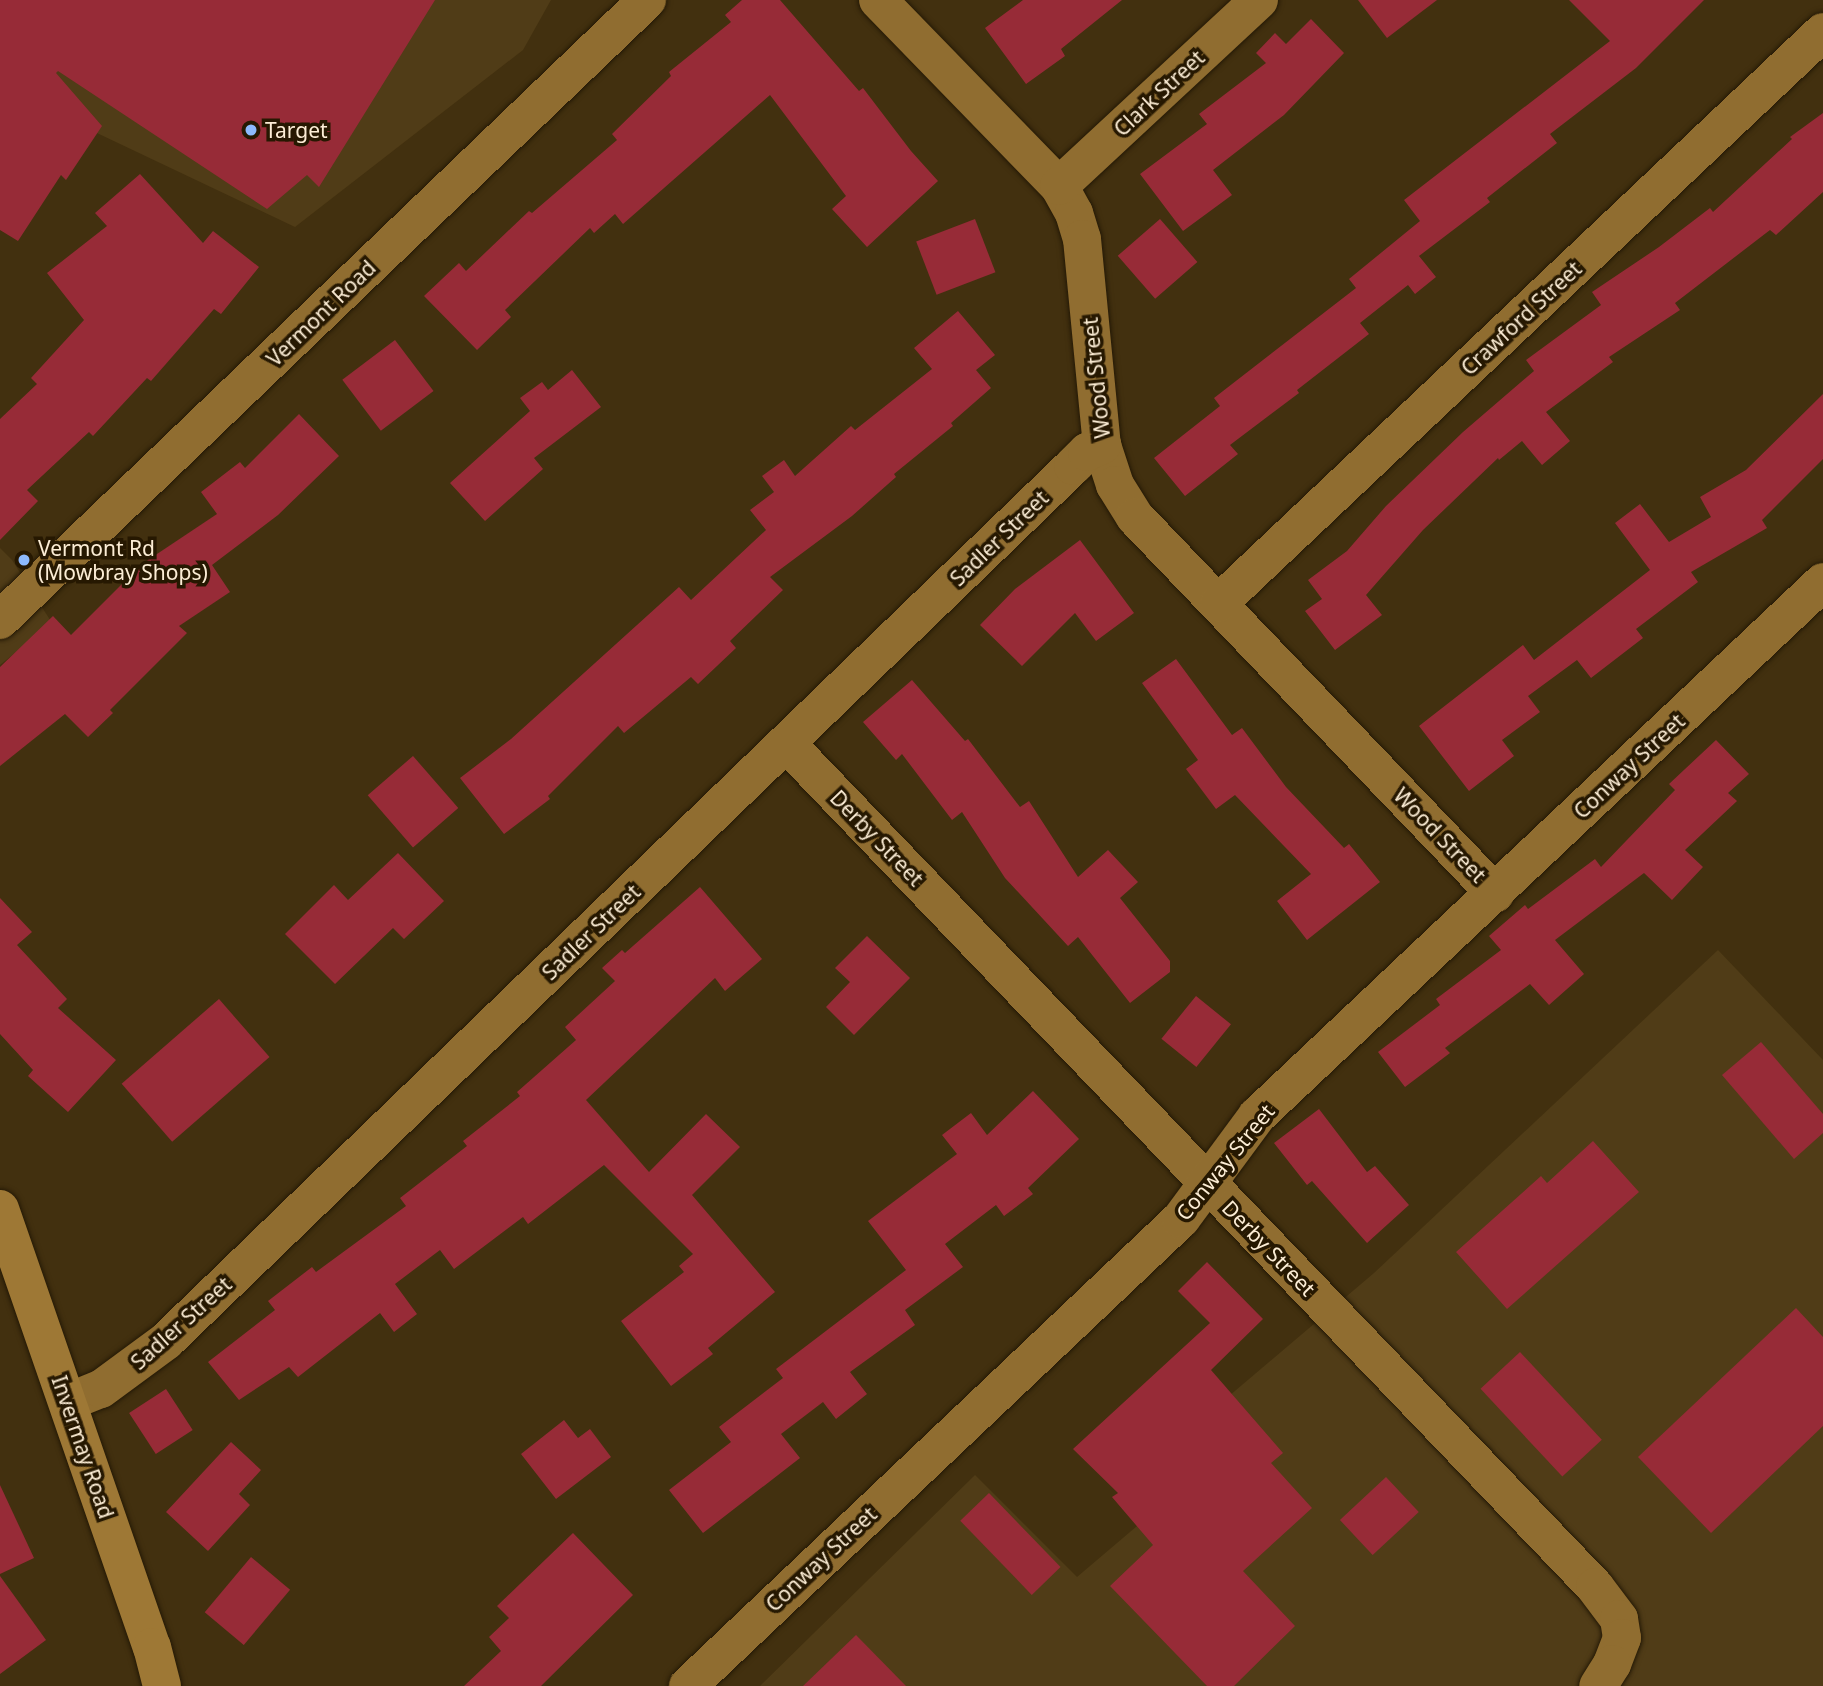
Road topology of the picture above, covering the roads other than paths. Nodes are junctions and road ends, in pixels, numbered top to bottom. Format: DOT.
graph roads {
  1 [pos="878,0"];
  2 [pos="1259,0"];
  3 [pos="644,2"];
  4 [pos="1823,32"];
  5 [pos="1059,186"];
  6 [pos="1102,445"];
  7 [pos="1823,582"];
  8 [pos="1219,603"];
  9 [pos="0,620"];
  10 [pos="787,744"];
  11 [pos="1495,893"];
  12 [pos="1206,1183"];
  13 [pos="0,1209"];
  14 [pos="68,1402"];
  15 [pos="162,1686"];
  16 [pos="688,1686"];
  17 [pos="1598,1686"];
  1 -- 5 [label="street, Wood Street"];
  2 -- 5 [label="street, Clark Street"];
  3 -- 9 [label="street, Vermont Road"];
  4 -- 8 [label="street, Crawford Street"];
  5 -- 6 [label="street, Wood Street"];
  6 -- 8 [label="street, Wood Street"];
  6 -- 10 [label="street, Sadler Street"];
  7 -- 11 [label="street, Conway Street"];
  8 -- 11 [label="street, Wood Street"];
  10 -- 12 [label="street, Derby Street"];
  10 -- 14 [label="street, Sadler Street"];
  11 -- 12 [label="street, Conway Street"];
  12 -- 16 [label="street, Conway Street"];
  12 -- 17 [label="street, Derby Street"];
  13 -- 14 [label="main road, Invermay Road"];
  14 -- 15 [label="main road, Invermay Road"];
}
